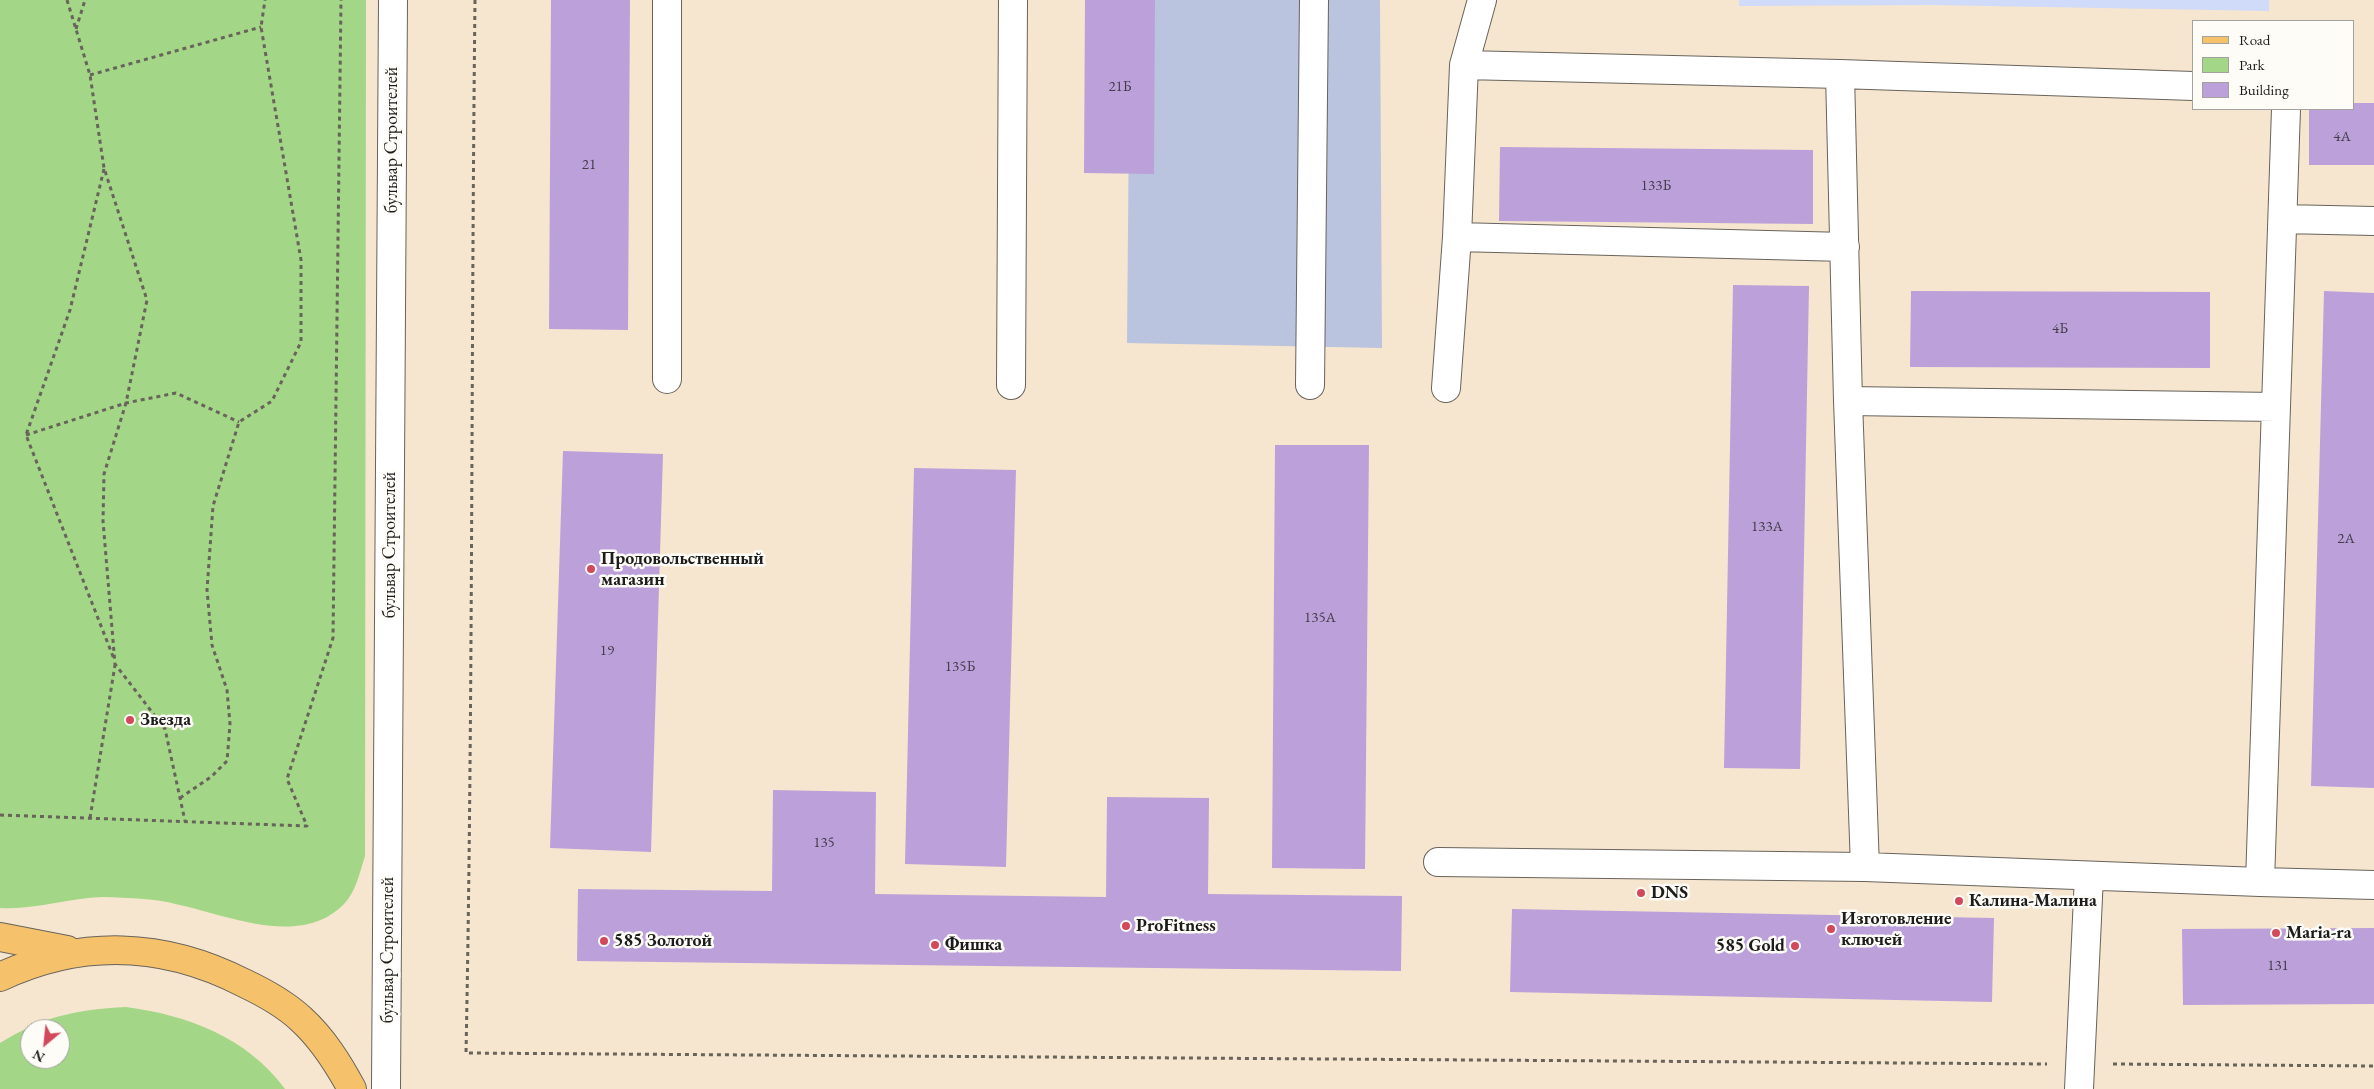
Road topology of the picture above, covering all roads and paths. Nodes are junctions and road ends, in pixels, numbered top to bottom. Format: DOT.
graph roads {
  1 [pos="67,0"];
  2 [pos="85,0"];
  3 [pos="265,0"];
  4 [pos="341,0"];
  5 [pos="393,0"];
  6 [pos="475,0"];
  7 [pos="667,0"];
  8 [pos="1013,0"];
  9 [pos="1314,0"];
  10 [pos="1482,0"];
  11 [pos="261,27"];
  12 [pos="76,30"];
  13 [pos="1464,65"];
  14 [pos="1840,74"];
  15 [pos="90,75"];
  16 [pos="2192,86"];
  17 [pos="2286,110"];
  18 [pos="104,168"];
  19 [pos="2283,219"];
  20 [pos="2374,221"];
  21 [pos="1457,237"];
  22 [pos="1845,246"];
  23 [pos="667,379"];
  24 [pos="1011,385"];
  25 [pos="1310,385"];
  26 [pos="1446,388"];
  27 [pos="1848,401"];
  28 [pos="126,402"];
  29 [pos="2276,407"];
  30 [pos="240,422"];
  31 [pos="26,435"];
  32 [pos="116,664"];
  33 [pos="180,798"];
  34 [pos="0,815"];
  35 [pos="90,818"];
  36 [pos="185,820"];
  37 [pos="1438,862"];
  38 [pos="1865,867"];
  39 [pos="2089,876"];
  40 [pos="2260,882"];
  41 [pos="2374,885"];
  42 [pos="0,937"];
  43 [pos="76,952"];
  44 [pos="0,977"];
  45 [pos="2374,1066"];
  46 [pos="2080,1076"];
  47 [pos="352,1089"];
  48 [pos="386,1089"];
  1 -- 12 [label="path"];
  2 -- 12 [label="path"];
  3 -- 11 [label="path"];
  4 -- 36 [label="path"];
  5 -- 48 [label="street, бульвар Строителей"];
  6 -- 46 [label="path"];
  7 -- 23 [label="street"];
  8 -- 24 [label="street"];
  9 -- 25 [label="street"];
  10 -- 13 [label="street"];
  11 -- 15 [label="path"];
  11 -- 30 [label="path"];
  12 -- 15 [label="path"];
  13 -- 14 [label="street"];
  13 -- 21 [label="street"];
  14 -- 16 [label="street"];
  14 -- 22 [label="street"];
  15 -- 18 [label="path"];
  17 -- 19 [label="street"];
  18 -- 28 [label="path"];
  18 -- 31 [label="path"];
  19 -- 20 [label="street"];
  19 -- 29 [label="street"];
  21 -- 22 [label="street"];
  21 -- 26 [label="street"];
  22 -- 27 [label="street"];
  27 -- 29 [label="street"];
  27 -- 38 [label="street"];
  28 -- 30 [label="path"];
  28 -- 31 [label="path"];
  28 -- 32 [label="path"];
  29 -- 40 [label="street"];
  30 -- 33 [label="path"];
  31 -- 32 [label="path"];
  32 -- 33 [label="path"];
  32 -- 35 [label="path"];
  33 -- 36 [label="path"];
  34 -- 35 [label="path"];
  35 -- 36 [label="path"];
  37 -- 38 [label="street"];
  38 -- 39 [label="street"];
  39 -- 40 [label="street"];
  39 -- 46 [label="street"];
  40 -- 41 [label="street"];
  42 -- 43 [label="main road"];
  43 -- 44 [label="main road"];
  43 -- 47 [label="main road"];
  45 -- 46 [label="path"];
}
